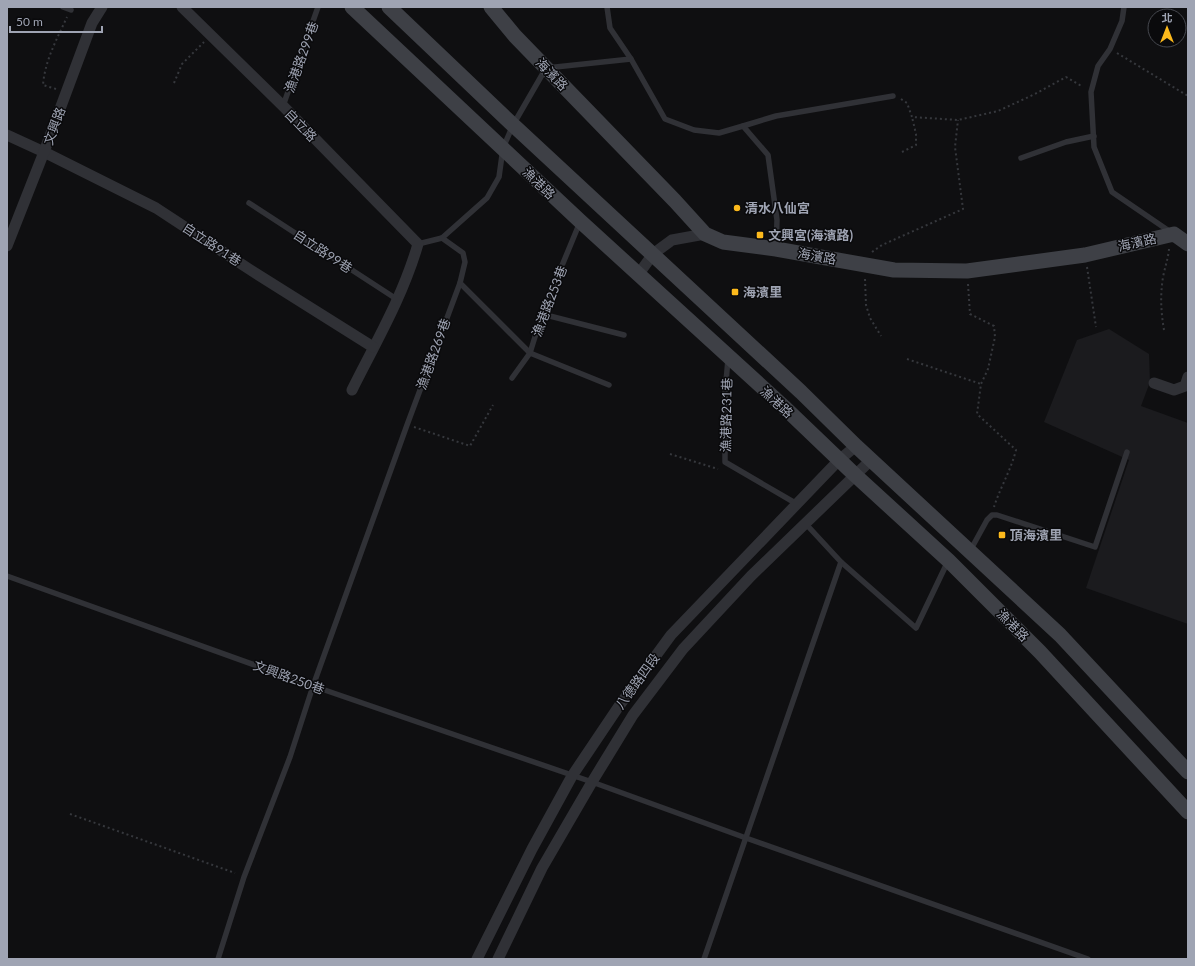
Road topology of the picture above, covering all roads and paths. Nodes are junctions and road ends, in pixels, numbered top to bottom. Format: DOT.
graph roads {
  1 [pos="63,7"];
  2 [pos="102,7"];
  3 [pos="182,7"];
  4 [pos="318,7"];
  5 [pos="352,7"];
  6 [pos="389,7"];
  7 [pos="491,7"];
  8 [pos="607,7"];
  9 [pos="1124,7"];
  10 [pos="71,10"];
  11 [pos="211,35"];
  12 [pos="1110,49"];
  13 [pos="631,59"];
  14 [pos="546,68"];
  15 [pos="174,82"];
  16 [pos="1091,92"];
  17 [pos="66,93"];
  18 [pos="893,96"];
  19 [pos="1188,96"];
  20 [pos="283,106"];
  21 [pos="912,117"];
  22 [pos="958,120"];
  23 [pos="513,125"];
  24 [pos="743,126"];
  25 [pos="7,135"];
  26 [pos="1094,136"];
  27 [pos="503,148"];
  28 [pos="44,152"];
  29 [pos="902,152"];
  30 [pos="1021,158"];
  31 [pos="249,203"];
  32 [pos="580,221"];
  33 [pos="705,234"];
  34 [pos="1174,234"];
  35 [pos="442,238"];
  36 [pos="418,244"];
  37 [pos="1188,244"];
  38 [pos="7,246"];
  39 [pos="776,249"];
  40 [pos="653,254"];
  41 [pos="1085,255"];
  42 [pos="859,263"];
  43 [pos="967,271"];
  44 [pos="638,275"];
  45 [pos="460,284"];
  46 [pos="398,300"];
  47 [pos="542,314"];
  48 [pos="1096,327"];
  49 [pos="1164,330"];
  50 [pos="624,334"];
  51 [pos="881,336"];
  52 [pos="373,347"];
  53 [pos="530,353"];
  54 [pos="728,357"];
  55 [pos="907,359"];
  56 [pos="512,378"];
  57 [pos="1188,378"];
  58 [pos="1154,383"];
  59 [pos="981,384"];
  60 [pos="610,385"];
  61 [pos="352,390"];
  62 [pos="493,405"];
  63 [pos="407,425"];
  64 [pos="856,446"];
  65 [pos="1127,452"];
  66 [pos="670,454"];
  67 [pos="872,459"];
  68 [pos="839,460"];
  69 [pos="729,464"];
  70 [pos="854,475"];
  71 [pos="797,504"];
  72 [pos="992,515"];
  73 [pos="805,523"];
  74 [pos="970,551"];
  75 [pos="948,561"];
  76 [pos="841,562"];
  77 [pos="7,576"];
  78 [pos="313,686"];
  79 [pos="601,733"];
  80 [pos="617,742"];
  81 [pos="1188,772"];
  82 [pos="572,776"];
  83 [pos="592,782"];
  84 [pos="1188,812"];
  85 [pos="70,814"];
  86 [pos="746,838"];
  87 [pos="244,877"];
  88 [pos="218,959"];
  89 [pos="477,959"];
  90 [pos="498,959"];
  91 [pos="704,959"];
  92 [pos="1088,959"];
  1 -- 10 [label="lane"];
  2 -- 17 [label="street, 文興路"];
  3 -- 11 [label="street, 自立路"];
  4 -- 20 [label="lane, 漁港路299巷"];
  5 -- 27 [label="street, 漁港路"];
  6 -- 23 [label="street, 漁港路"];
  7 -- 14 [label="street, 海濱路"];
  8 -- 13 [label="lane"];
  9 -- 12 [label="lane"];
  10 -- 17 [label="path"];
  11 -- 15 [label="path"];
  11 -- 20 [label="street, 自立路"];
  12 -- 16 [label="lane"];
  12 -- 19 [label="path"];
  13 -- 14 [label="lane"];
  13 -- 24 [label="lane"];
  14 -- 23 [label="lane"];
  14 -- 33 [label="street, 海濱路"];
  16 -- 22 [label="path"];
  16 -- 26 [label="lane"];
  17 -- 28 [label="street, 文興路"];
  18 -- 21 [label="path"];
  18 -- 24 [label="lane"];
  20 -- 36 [label="street, 自立路"];
  21 -- 22 [label="path"];
  21 -- 29 [label="path"];
  22 -- 42 [label="path"];
  23 -- 27 [label="lane"];
  23 -- 40 [label="street, 漁港路"];
  24 -- 39 [label="lane"];
  25 -- 28 [label="street, 自立路91巷"];
  26 -- 30 [label="lane"];
  26 -- 34 [label="lane"];
  27 -- 32 [label="street, 漁港路"];
  27 -- 35 [label="lane"];
  28 -- 38 [label="street, 文興路"];
  28 -- 52 [label="street, 自立路91巷"];
  31 -- 46 [label="lane, 自立路99巷"];
  32 -- 44 [label="street, 漁港路"];
  32 -- 47 [label="lane, 漁港路253巷"];
  33 -- 39 [label="street, 海濱路"];
  33 -- 40 [label="street"];
  34 -- 37 [label="street, 海濱路"];
  34 -- 41 [label="street, 海濱路"];
  34 -- 49 [label="path"];
  35 -- 36 [label="lane"];
  35 -- 45 [label="lane, 漁港路269巷"];
  36 -- 46 [label="street"];
  39 -- 42 [label="street, 海濱路"];
  40 -- 44 [label="street"];
  40 -- 64 [label="street, 漁港路"];
  41 -- 43 [label="street, 海濱路"];
  41 -- 48 [label="path"];
  42 -- 43 [label="street, 海濱路"];
  42 -- 51 [label="path"];
  43 -- 59 [label="path"];
  44 -- 54 [label="street, 漁港路"];
  45 -- 53 [label="lane"];
  45 -- 63 [label="lane, 漁港路269巷"];
  46 -- 52 [label="street"];
  47 -- 50 [label="lane"];
  47 -- 53 [label="lane, 漁港路253巷"];
  52 -- 61 [label="street"];
  53 -- 56 [label="lane, 漁港路253巷"];
  53 -- 60 [label="lane"];
  54 -- 68 [label="street, 漁港路"];
  54 -- 69 [label="lane, 漁港路231巷"];
  55 -- 59 [label="path"];
  57 -- 58 [label="street"];
  59 -- 72 [label="path"];
  62 -- 63 [label="path"];
  63 -- 78 [label="lane, 漁港路269巷"];
  64 -- 67 [label="street, 漁港路"];
  64 -- 68 [label="street, 八德路四段"];
  65 -- 72 [label="lane"];
  66 -- 69 [label="path"];
  67 -- 70 [label="street, 八德路四段"];
  67 -- 74 [label="street, 漁港路"];
  68 -- 70 [label="street, 漁港路"];
  68 -- 71 [label="street, 八德路四段"];
  69 -- 71 [label="lane, 漁港路231巷"];
  70 -- 73 [label="street, 八德路四段"];
  70 -- 75 [label="street, 漁港路"];
  71 -- 79 [label="street, 八德路四段"];
  72 -- 74 [label="lane"];
  73 -- 76 [label="lane"];
  73 -- 80 [label="street, 八德路四段"];
  74 -- 81 [label="street, 漁港路"];
  75 -- 76 [label="lane"];
  75 -- 84 [label="street, 漁港路"];
  76 -- 86 [label="lane"];
  77 -- 78 [label="lane, 文興路250巷"];
  78 -- 82 [label="lane, 文興路250巷"];
  78 -- 87 [label="lane, 漁港路269巷"];
  79 -- 80 [label="street"];
  79 -- 82 [label="street, 八德路四段"];
  80 -- 83 [label="street, 八德路四段"];
  82 -- 83 [label="lane, 文興路250巷"];
  82 -- 89 [label="street, 八德路四段"];
  83 -- 86 [label="lane, 文興路250巷"];
  83 -- 90 [label="street, 八德路四段"];
  85 -- 87 [label="path"];
  86 -- 91 [label="lane"];
  86 -- 92 [label="lane, 文興路250巷"];
  87 -- 88 [label="lane, 漁港路269巷"];
}
